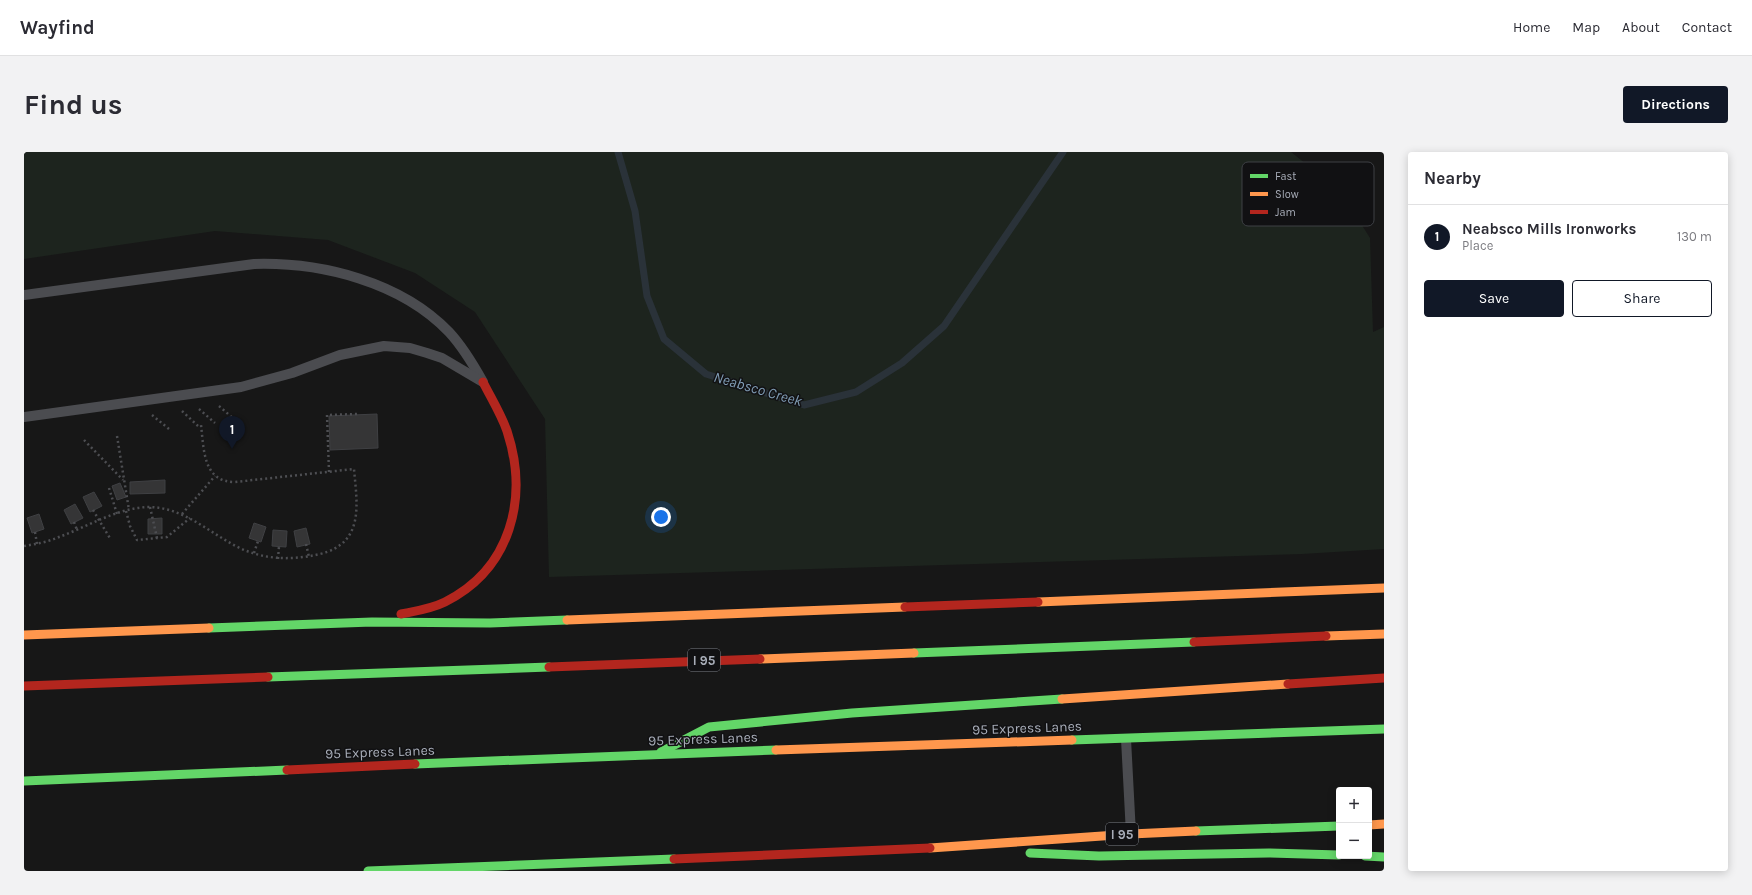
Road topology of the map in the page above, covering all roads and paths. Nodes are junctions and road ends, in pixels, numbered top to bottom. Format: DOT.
graph roads {
  1 [pos="24,295"];
  2 [pos="483,382"];
  3 [pos="357,414"];
  4 [pos="24,417"];
  5 [pos="201,425"];
  6 [pos="117,436"];
  7 [pos="84,440"];
  8 [pos="329,472"];
  9 [pos="215,476"];
  10 [pos="124,481"];
  11 [pos="109,488"];
  12 [pos="150,507"];
  13 [pos="93,510"];
  14 [pos="127,510"];
  15 [pos="117,514"];
  16 [pos="182,514"];
  17 [pos="190,518"];
  18 [pos="100,521"];
  19 [pos="74,522"];
  20 [pos="77,530"];
  21 [pos="35,532"];
  22 [pos="156,538"];
  23 [pos="111,540"];
  24 [pos="258,541"];
  25 [pos="37,544"];
  26 [pos="306,544"];
  27 [pos="24,546"];
  28 [pos="279,546"];
  29 [pos="254,553"];
  30 [pos="309,557"];
  31 [pos="278,559"];
  32 [pos="1384,588"];
  33 [pos="372,622"];
  34 [pos="1384,634"];
  35 [pos="24,635"];
  36 [pos="1384,678"];
  37 [pos="24,686"];
  38 [pos="1384,729"];
  39 [pos="1126,739"];
  40 [pos="658,754"];
  41 [pos="24,781"];
  42 [pos="1372,824"];
  43 [pos="1384,824"];
  44 [pos="1336,826"];
  45 [pos="1131,834"];
  46 [pos="905,850"];
  47 [pos="1005,852"];
  48 [pos="1021,852"];
  49 [pos="1336,855"];
  50 [pos="1372,856"];
  51 [pos="1384,857"];
  52 [pos="368,871"];
  1 -- 2 [label="lane"];
  2 -- 4 [label="lane"];
  2 -- 33 [label="highway"];
  3 -- 8 [label="path"];
  5 -- 9 [label="path"];
  6 -- 10 [label="path"];
  7 -- 10 [label="path"];
  8 -- 9 [label="path"];
  8 -- 30 [label="path"];
  9 -- 16 [label="path"];
  10 -- 14 [label="path"];
  11 -- 15 [label="path"];
  12 -- 14 [label="path"];
  12 -- 16 [label="path"];
  12 -- 22 [label="path"];
  13 -- 18 [label="path"];
  14 -- 15 [label="path"];
  14 -- 22 [label="path"];
  15 -- 18 [label="path"];
  16 -- 17 [label="path"];
  17 -- 22 [label="path"];
  17 -- 29 [label="path"];
  18 -- 20 [label="path"];
  18 -- 23 [label="path"];
  19 -- 20 [label="path"];
  20 -- 25 [label="path"];
  21 -- 25 [label="path"];
  24 -- 29 [label="path"];
  25 -- 27 [label="path"];
  26 -- 30 [label="path"];
  28 -- 31 [label="path"];
  29 -- 31 [label="path"];
  30 -- 31 [label="path"];
  32 -- 33 [label="highway"];
  33 -- 35 [label="highway"];
  34 -- 37 [label="highway, I 95"];
  36 -- 40 [label="highway"];
  38 -- 39 [label="highway, 95 Express Lanes"];
  39 -- 40 [label="highway, 95 Express Lanes"];
  39 -- 45 [label="lane"];
  40 -- 41 [label="highway, 95 Express Lanes"];
  42 -- 43 [label="highway"];
  44 -- 45 [label="highway, I 95"];
  45 -- 46 [label="highway, I 95"];
  46 -- 47 [label="highway"];
  46 -- 52 [label="highway, I 95"];
  48 -- 49 [label="highway"];
  50 -- 51 [label="highway"];
}
